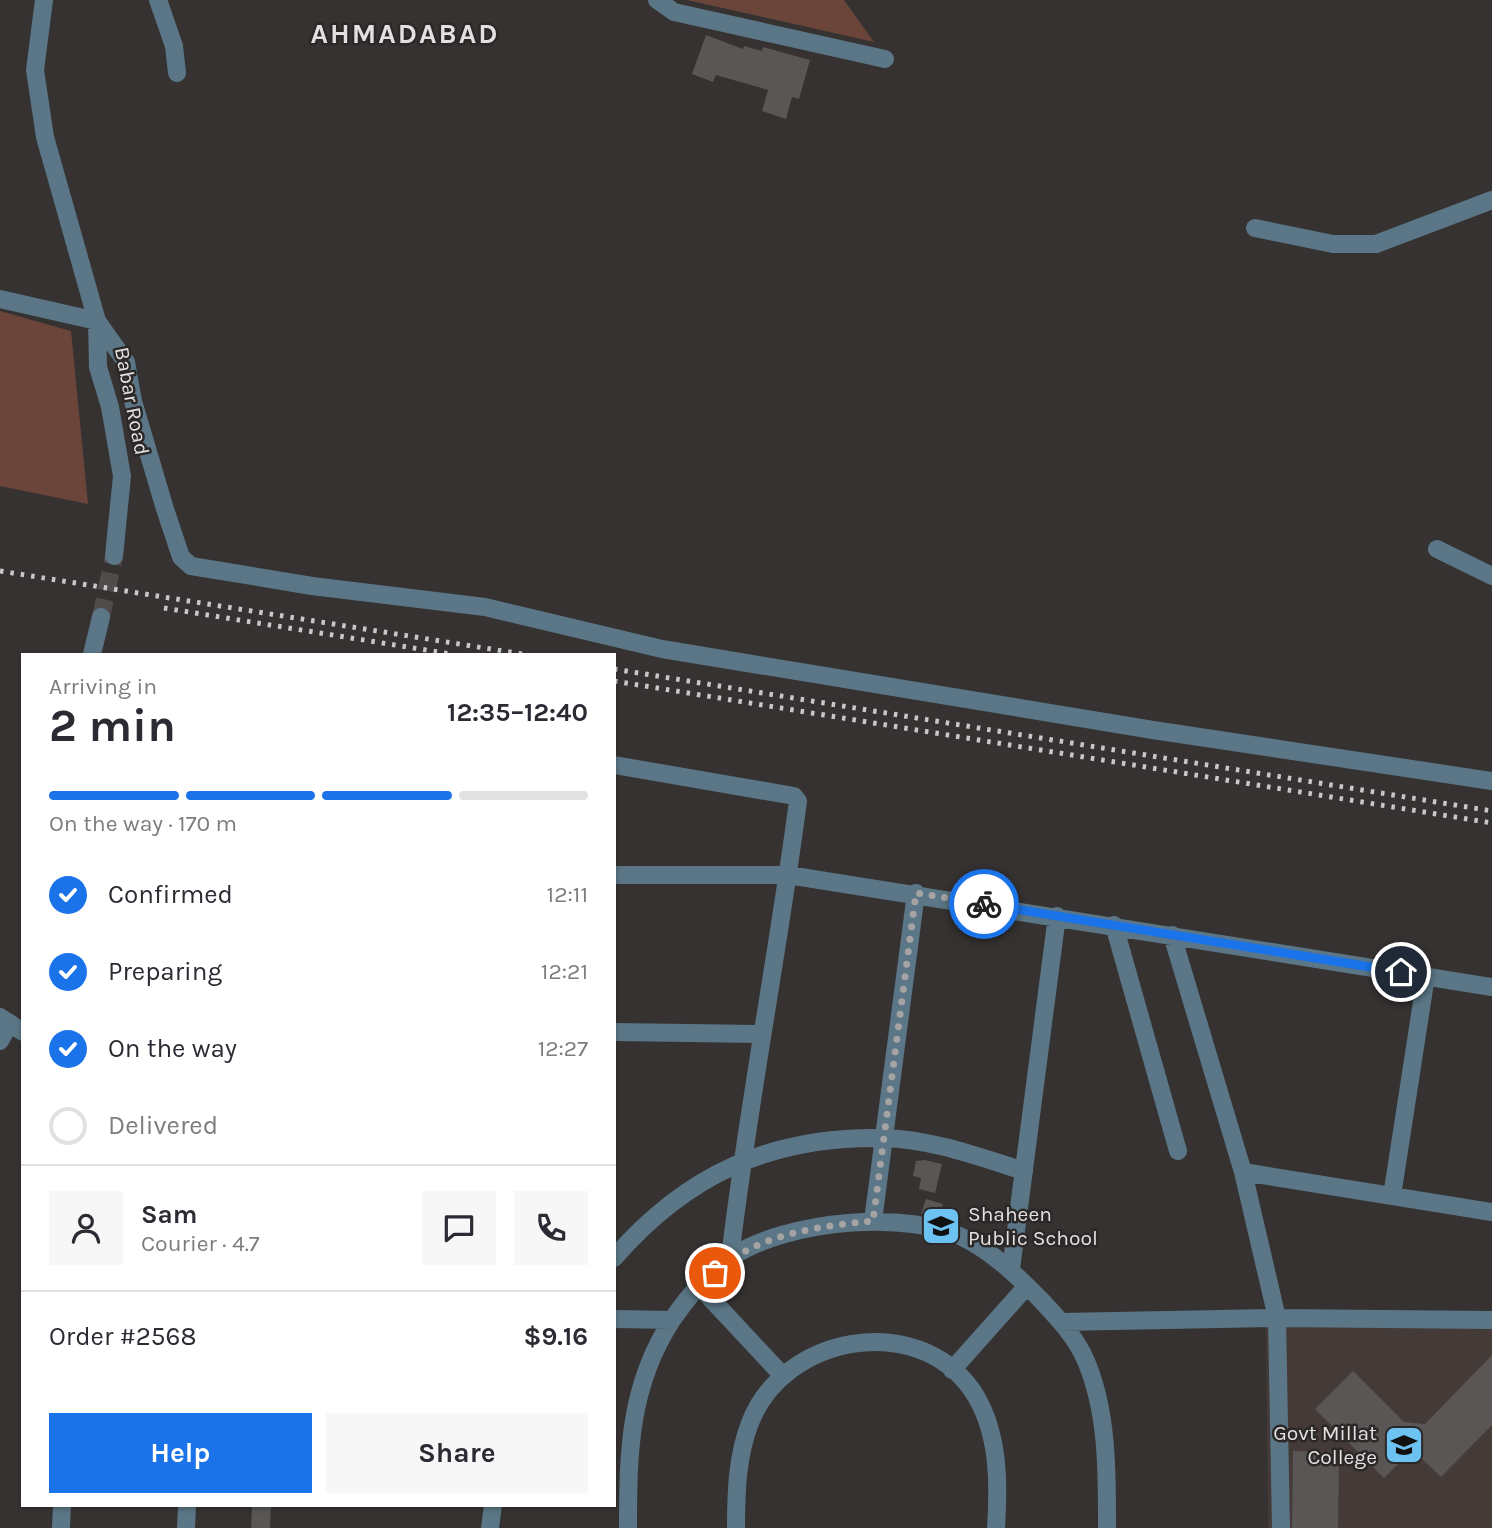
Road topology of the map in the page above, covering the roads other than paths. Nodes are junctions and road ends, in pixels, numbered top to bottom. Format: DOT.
graph roads {
  1 [pos="44,0"];
  2 [pos="158,0"];
  3 [pos="657,0"];
  4 [pos="885,59"];
  5 [pos="177,73"];
  6 [pos="1492,200"];
  7 [pos="1255,228"];
  8 [pos="0,299"];
  9 [pos="97,321"];
  10 [pos="1437,549"];
  11 [pos="114,556"];
  12 [pos="1492,576"];
  13 [pos="101,617"];
  14 [pos="92,653"];
  15 [pos="616,765"];
  16 [pos="1492,781"];
  17 [pos="616,875"];
  18 [pos="788,875"];
  19 [pos="916,893"];
  20 [pos="1057,916"];
  21 [pos="1114,925"];
  22 [pos="1172,935"];
  23 [pos="1426,976"];
  24 [pos="1492,987"];
  25 [pos="11,1024"];
  26 [pos="616,1032"];
  27 [pos="760,1034"];
  28 [pos="0,1041"];
  29 [pos="884,1138"];
  30 [pos="1178,1151"];
  31 [pos="741,1161"];
  32 [pos="1024,1171"];
  33 [pos="1242,1172"];
  34 [pos="1392,1196"];
  35 [pos="1492,1212"];
  36 [pos="873,1221"];
  37 [pos="616,1256"];
  38 [pos="730,1258"];
  39 [pos="1011,1269"];
  40 [pos="1027,1286"];
  41 [pos="700,1287"];
  42 [pos="1277,1318"];
  43 [pos="616,1319"];
  44 [pos="672,1320"];
  45 [pos="1492,1320"];
  46 [pos="1061,1322"];
  47 [pos="952,1370"];
  48 [pos="783,1376"];
  49 [pos="616,1410"];
  50 [pos="633,1411"];
  51 [pos="62,1507"];
  52 [pos="187,1507"];
  53 [pos="493,1507"];
  54 [pos="61,1528"];
  55 [pos="187,1528"];
  56 [pos="489,1528"];
  57 [pos="628,1528"];
  58 [pos="736,1528"];
  59 [pos="996,1528"];
  60 [pos="1107,1528"];
  61 [pos="1281,1528"];
  1 -- 9 [label="street"];
  2 -- 5 [label="street"];
  3 -- 4 [label="street"];
  6 -- 7 [label="street"];
  8 -- 9 [label="street"];
  9 -- 11 [label="street, Babar Road"];
  9 -- 16 [label="street"];
  10 -- 12 [label="street"];
  13 -- 14 [label="street"];
  15 -- 18 [label="street"];
  17 -- 18 [label="street"];
  18 -- 19 [label="street"];
  18 -- 27 [label="street"];
  19 -- 20 [label="street"];
  19 -- 29 [label="street"];
  20 -- 21 [label="street"];
  20 -- 32 [label="street"];
  21 -- 22 [label="street"];
  21 -- 30 [label="street"];
  22 -- 23 [label="street"];
  22 -- 33 [label="street"];
  23 -- 24 [label="street"];
  23 -- 34 [label="street"];
  25 -- 28 [label="street"];
  26 -- 27 [label="street"];
  27 -- 31 [label="street"];
  29 -- 31 [label="street"];
  29 -- 32 [label="street"];
  29 -- 36 [label="street"];
  31 -- 37 [label="street"];
  31 -- 38 [label="street"];
  32 -- 39 [label="street"];
  33 -- 34 [label="street"];
  33 -- 42 [label="street"];
  34 -- 35 [label="street"];
  36 -- 38 [label="street"];
  36 -- 39 [label="street"];
  38 -- 41 [label="street"];
  39 -- 40 [label="street"];
  40 -- 46 [label="street"];
  40 -- 47 [label="street"];
  41 -- 44 [label="street"];
  41 -- 48 [label="street"];
  42 -- 45 [label="street"];
  42 -- 46 [label="street"];
  42 -- 61 [label="street"];
  43 -- 44 [label="street"];
  44 -- 50 [label="street"];
  46 -- 60 [label="street"];
  47 -- 48 [label="street"];
  47 -- 59 [label="street"];
  48 -- 58 [label="street"];
  49 -- 50 [label="street"];
  50 -- 57 [label="street"];
  51 -- 54 [label="street"];
  52 -- 55 [label="street"];
  53 -- 56 [label="street"];
}
